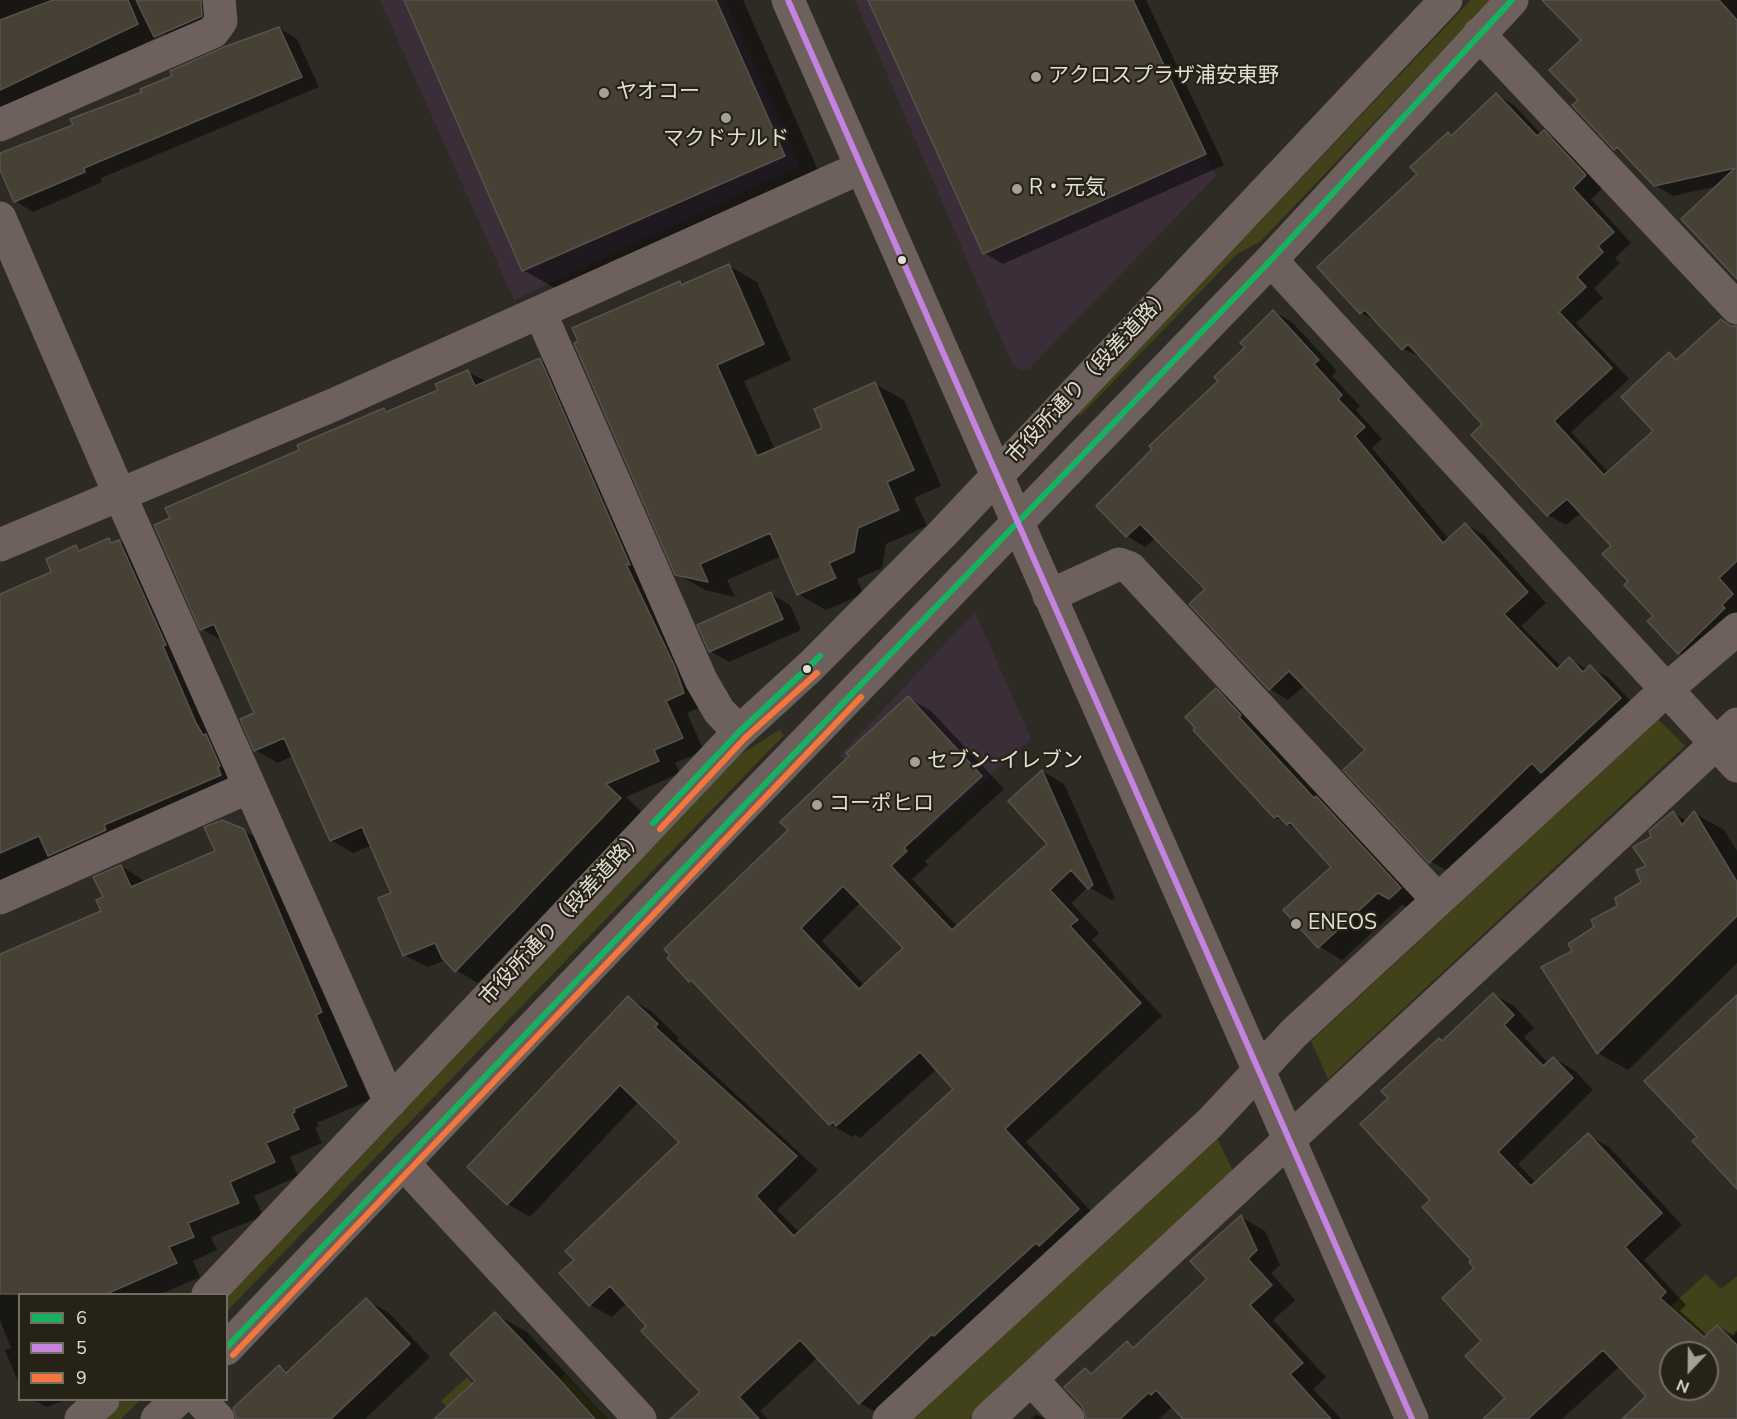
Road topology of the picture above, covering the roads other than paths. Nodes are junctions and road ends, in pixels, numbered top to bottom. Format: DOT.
graph roads {
  1 [pos="219,0"];
  2 [pos="788,0"];
  3 [pos="1446,0"];
  4 [pos="1512,0"];
  5 [pos="1479,34"];
  6 [pos="0,125"];
  7 [pos="860,168"];
  8 [pos="0,218"];
  9 [pos="1271,260"];
  10 [pos="1737,308"];
  11 [pos="540,312"];
  12 [pos="997,476"];
  13 [pos="119,494"];
  14 [pos="1017,522"];
  15 [pos="0,545"];
  16 [pos="1049,596"];
  17 [pos="1737,629"];
  18 [pos="1667,689"];
  19 [pos="739,732"];
  20 [pos="1730,745"];
  21 [pos="249,787"];
  22 [pos="0,898"];
  23 [pos="1438,900"];
  24 [pos="1258,1069"];
  25 [pos="390,1102"];
  26 [pos="1289,1139"];
  27 [pos="403,1163"];
  28 [pos="209,1293"];
  29 [pos="228,1346"];
  30 [pos="1031,1379"];
  31 [pos="102,1401"];
  32 [pos="176,1401"];
  33 [pos="201,1401"];
  34 [pos="81,1419"];
  35 [pos="157,1419"];
  36 [pos="218,1419"];
  37 [pos="640,1419"];
  38 [pos="889,1419"];
  39 [pos="988,1419"];
  40 [pos="1068,1419"];
  41 [pos="1412,1419"];
  1 -- 6 [label="street"];
  2 -- 7 [label="street"];
  3 -- 12 [label="street, 市役所通り（段差道路）"];
  4 -- 5 [label="street"];
  5 -- 9 [label="street"];
  5 -- 10 [label="street"];
  7 -- 11 [label="street"];
  7 -- 12 [label="street"];
  8 -- 13 [label="street"];
  9 -- 14 [label="street"];
  9 -- 18 [label="street"];
  11 -- 13 [label="street"];
  11 -- 19 [label="street"];
  12 -- 14 [label="street"];
  12 -- 19 [label="street, 市役所通り（段差道路）"];
  13 -- 15 [label="street"];
  13 -- 21 [label="street"];
  14 -- 16 [label="street"];
  14 -- 27 [label="street"];
  16 -- 23 [label="street"];
  16 -- 24 [label="street"];
  17 -- 18 [label="street"];
  18 -- 20 [label="street"];
  18 -- 23 [label="street"];
  19 -- 25 [label="street, 市役所通り（段差道路）"];
  20 -- 26 [label="street"];
  21 -- 22 [label="street"];
  21 -- 25 [label="street"];
  23 -- 24 [label="street"];
  24 -- 26 [label="street"];
  24 -- 38 [label="street"];
  25 -- 28 [label="street, 市役所通り（段差道路）"];
  26 -- 30 [label="street"];
  26 -- 41 [label="street"];
  27 -- 29 [label="street"];
  27 -- 37 [label="street"];
  30 -- 39 [label="street"];
  30 -- 40 [label="street"];
  31 -- 34 [label="street"];
  32 -- 35 [label="street"];
  33 -- 36 [label="street"];
}
